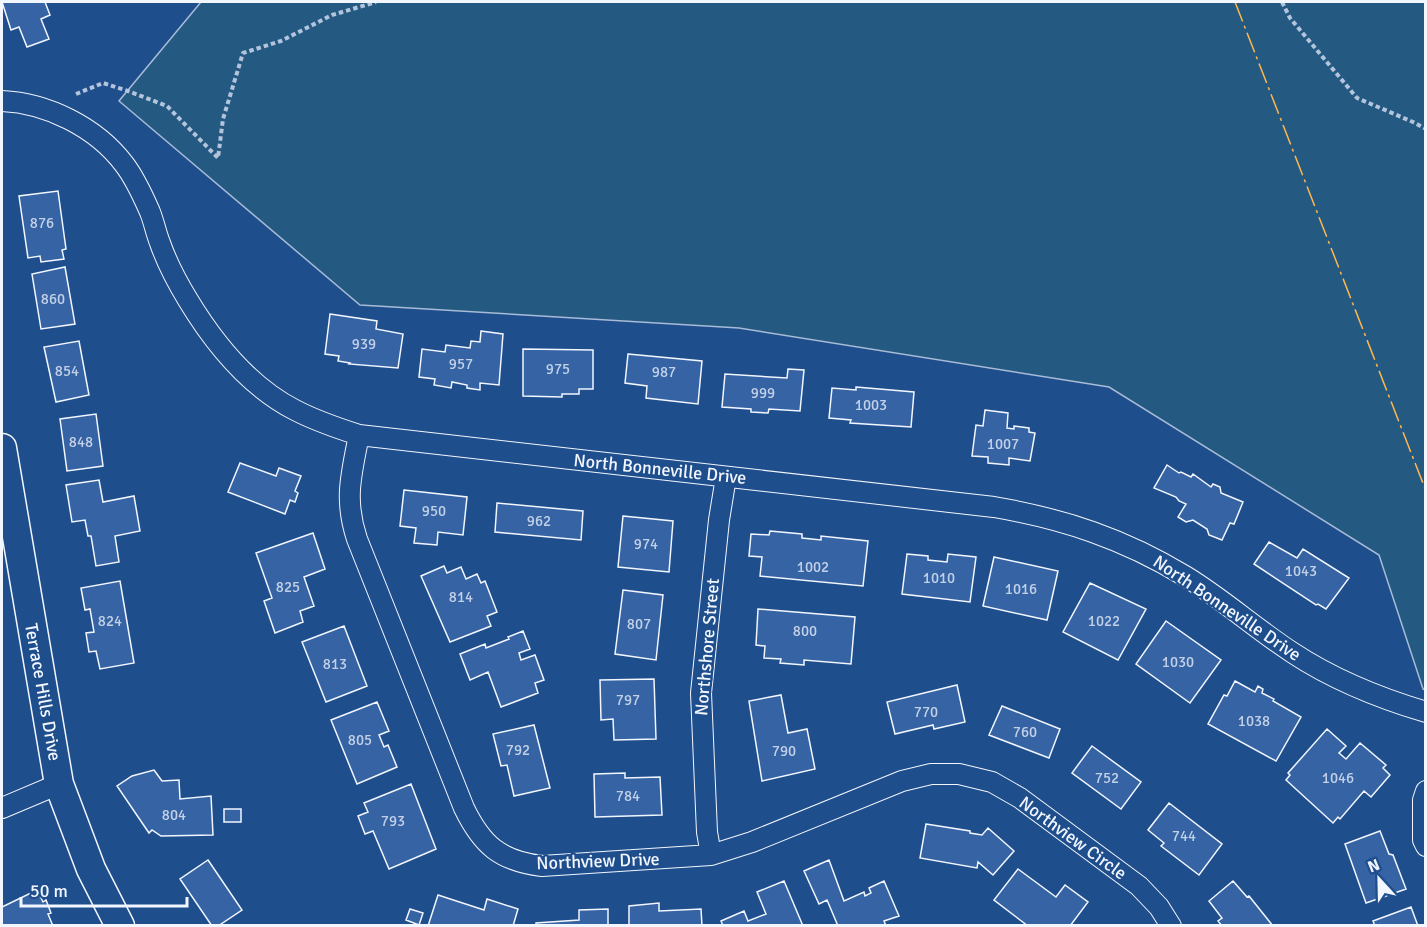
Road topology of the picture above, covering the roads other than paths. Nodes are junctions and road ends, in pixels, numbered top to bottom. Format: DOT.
graph roads {
  1 [pos="2,101"];
  2 [pos="359,435"];
  3 [pos="2,448"];
  4 [pos="726,477"];
  5 [pos="1425,712"];
  6 [pos="958,774"];
  7 [pos="59,784"];
  8 [pos="1425,791"];
  9 [pos="2,808"];
  10 [pos="1425,846"];
  11 [pos="711,855"];
  12 [pos="120,926"];
  13 [pos="1171,926"];
  1 -- 2 [label="street, North Bonneville Drive"];
  2 -- 4 [label="street, North Bonneville Drive"];
  2 -- 11 [label="street, Northview Drive"];
  3 -- 7 [label="street, Terrace Hills Drive"];
  4 -- 5 [label="street, North Bonneville Drive"];
  4 -- 11 [label="street, Northshore Street"];
  6 -- 11 [label="street, Northview Drive"];
  6 -- 13 [label="street, Northview Circle"];
  7 -- 9 [label="street"];
  7 -- 12 [label="street, Terrace Hills Drive"];
  8 -- 10 [label="street"];
}
